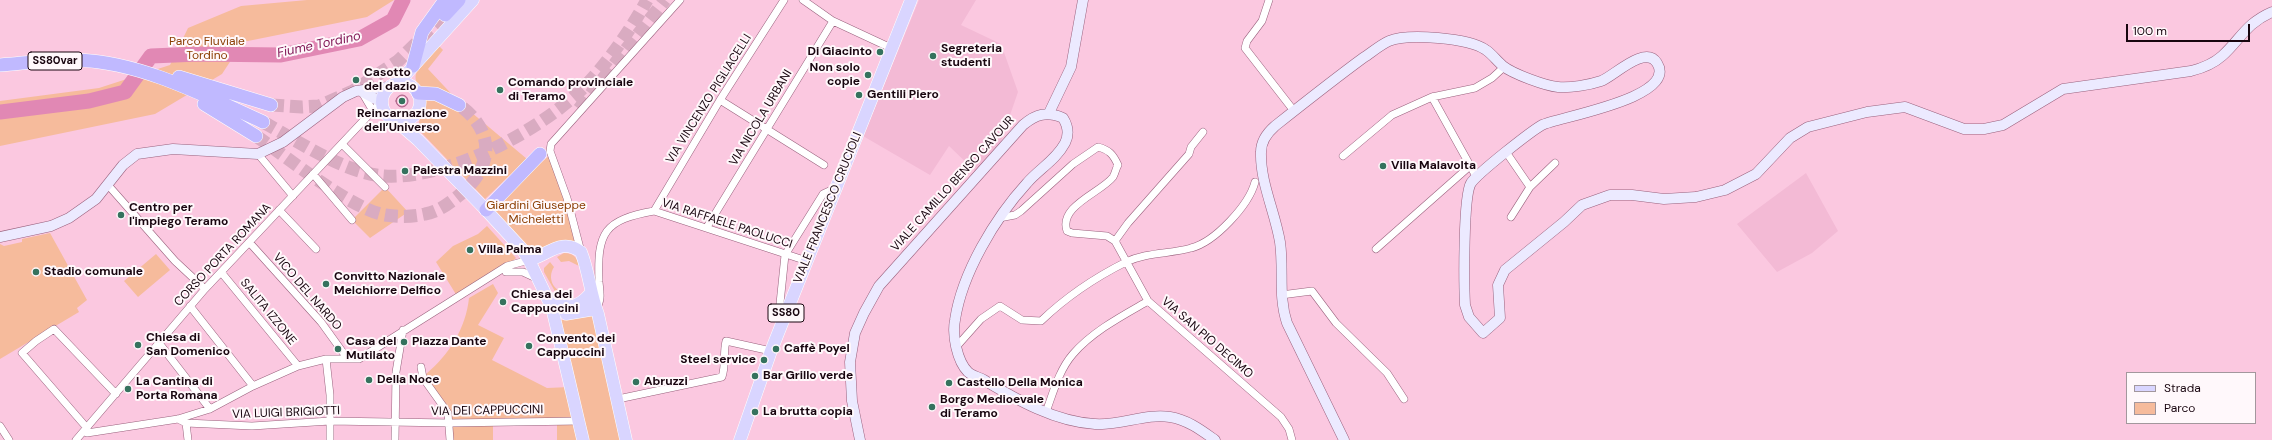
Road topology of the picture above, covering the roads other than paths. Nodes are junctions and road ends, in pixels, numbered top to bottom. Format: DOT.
graph roads {
  1 [pos="445,0"];
  2 [pos="458,0"];
  3 [pos="474,0"];
  4 [pos="680,0"];
  5 [pos="784,0"];
  6 [pos="803,0"];
  7 [pos="911,0"];
  8 [pos="1083,0"];
  9 [pos="1270,0"];
  10 [pos="2272,12"];
  11 [pos="445,15"];
  12 [pos="833,21"];
  13 [pos="891,48"];
  14 [pos="0,65"];
  15 [pos="1504,67"];
  16 [pos="412,68"];
  17 [pos="174,83"];
  18 [pos="394,85"];
  19 [pos="415,89"];
  20 [pos="361,91"];
  21 [pos="1432,97"];
  22 [pos="720,100"];
  23 [pos="271,105"];
  24 [pos="377,106"];
  25 [pos="459,106"];
  26 [pos="1294,111"];
  27 [pos="1048,113"];
  28 [pos="415,115"];
  29 [pos="395,120"];
  30 [pos="263,122"];
  31 [pos="768,128"];
  32 [pos="1203,132"];
  33 [pos="256,136"];
  34 [pos="418,140"];
  35 [pos="342,144"];
  36 [pos="1506,152"];
  37 [pos="258,154"];
  38 [pos="540,154"];
  39 [pos="1343,156"];
  40 [pos="1555,163"];
  41 [pos="824,165"];
  42 [pos="1470,166"];
  43 [pos="314,174"];
  44 [pos="1477,178"];
  45 [pos="1255,182"];
  46 [pos="108,185"];
  47 [pos="384,187"];
  48 [pos="1530,187"];
  49 [pos="836,188"];
  50 [pos="293,196"];
  51 [pos="279,210"];
  52 [pos="486,210"];
  53 [pos="654,211"];
  54 [pos="1511,217"];
  55 [pos="999,218"];
  56 [pos="352,220"];
  57 [pos="707,227"];
  58 [pos="0,237"];
  59 [pos="1115,241"];
  60 [pos="249,242"];
  61 [pos="316,249"];
  62 [pos="1376,249"];
  63 [pos="581,252"];
  64 [pos="785,255"];
  65 [pos="807,261"];
  66 [pos="1126,262"];
  67 [pos="531,263"];
  68 [pos="221,272"];
  69 [pos="506,272"];
  70 [pos="540,280"];
  71 [pos="205,289"];
  72 [pos="590,294"];
  73 [pos="1280,295"];
  74 [pos="1148,301"];
  75 [pos="551,303"];
  76 [pos="190,306"];
  77 [pos="596,309"];
  78 [pos="782,323"];
  79 [pos="403,330"];
  80 [pos="159,343"];
  81 [pos="957,346"];
  82 [pos="771,351"];
  83 [pos="346,358"];
  84 [pos="326,359"];
  85 [pos="298,366"];
  86 [pos="421,367"];
  87 [pos="253,386"];
  88 [pos="116,394"];
  89 [pos="618,399"];
  90 [pos="1404,399"];
  91 [pos="210,409"];
  92 [pos="1046,412"];
  93 [pos="178,419"];
  94 [pos="330,421"];
  95 [pos="579,421"];
  96 [pos="396,422"];
  97 [pos="186,423"];
  98 [pos="450,423"];
  99 [pos="0,426"];
  100 [pos="87,434"];
  101 [pos="9,440"];
  102 [pos="76,440"];
  103 [pos="188,440"];
  104 [pos="330,440"];
  105 [pos="395,440"];
  106 [pos="450,440"];
  107 [pos="583,440"];
  108 [pos="626,440"];
  109 [pos="740,440"];
  110 [pos="860,440"];
  111 [pos="1215,440"];
  112 [pos="1292,440"];
  113 [pos="1344,440"];
  1 -- 16 [label="highway"];
  2 -- 11 [label="highway"];
  3 -- 16 [label="main road"];
  4 -- 63 [label="street"];
  5 -- 22 [label="street, VIA VINCENZO PIGLIACELLI"];
  6 -- 12 [label="street"];
  7 -- 13 [label="main road, VIALE FRANCESCO CRUCIOLI / SS80"];
  8 -- 27 [label="main road"];
  9 -- 26 [label="street"];
  10 -- 44 [label="main road"];
  12 -- 13 [label="street"];
  12 -- 31 [label="street, VIA NICOLA URBANI"];
  13 -- 49 [label="main road, VIALE FRANCESCO CRUCIOLI / SS80"];
  14 -- 17 [label="highway, SS80var"];
  15 -- 21 [label="street"];
  15 -- 26 [label="main road"];
  15 -- 36 [label="main road"];
  16 -- 18 [label="main road"];
  16 -- 19 [label="main road"];
  17 -- 23 [label="highway"];
  17 -- 30 [label="highway"];
  17 -- 33 [label="highway"];
  18 -- 19 [label="main road"];
  18 -- 20 [label="main road"];
  18 -- 24 [label="main road"];
  19 -- 25 [label="highway"];
  19 -- 28 [label="main road"];
  20 -- 24 [label="main road"];
  20 -- 37 [label="main road"];
  21 -- 39 [label="street"];
  21 -- 42 [label="street"];
  22 -- 31 [label="street"];
  22 -- 53 [label="street, VIA VINCENZO PIGLIACELLI"];
  24 -- 29 [label="main road"];
  24 -- 35 [label="street, CORSO PORTA ROMANA"];
  26 -- 73 [label="main road"];
  27 -- 55 [label="main road"];
  27 -- 110 [label="main road, VIALE CAMILLO BENSO CAVOUR"];
  28 -- 29 [label="main road"];
  28 -- 34 [label="main road"];
  29 -- 34 [label="main road"];
  31 -- 41 [label="street"];
  31 -- 57 [label="street, VIA NICOLA URBANI"];
  32 -- 59 [label="street"];
  34 -- 52 [label="main road"];
  35 -- 43 [label="street, CORSO PORTA ROMANA"];
  35 -- 47 [label="street"];
  36 -- 44 [label="main road"];
  36 -- 48 [label="street"];
  37 -- 46 [label="main road"];
  37 -- 50 [label="street"];
  38 -- 52 [label="highway"];
  40 -- 48 [label="street"];
  42 -- 44 [label="street"];
  42 -- 62 [label="street"];
  43 -- 50 [label="street, CORSO PORTA ROMANA"];
  43 -- 56 [label="street"];
  45 -- 66 [label="street"];
  46 -- 58 [label="main road"];
  46 -- 71 [label="street"];
  48 -- 54 [label="street"];
  49 -- 64 [label="street"];
  49 -- 65 [label="main road, VIALE FRANCESCO CRUCIOLI / SS80"];
  50 -- 51 [label="street, CORSO PORTA ROMANA"];
  51 -- 60 [label="street, CORSO PORTA ROMANA"];
  51 -- 61 [label="street"];
  52 -- 67 [label="main road"];
  53 -- 57 [label="street, VIA RAFFAELE PAOLUCCI"];
  53 -- 77 [label="street, VIA RAFFAELE PAOLUCCI"];
  55 -- 59 [label="street"];
  55 -- 81 [label="main road"];
  57 -- 64 [label="street, VIA RAFFAELE PAOLUCCI"];
  59 -- 66 [label="street, VIA SAN PIO DECIMO"];
  60 -- 68 [label="street, CORSO PORTA ROMANA"];
  60 -- 83 [label="street, VICO DEL NARDO"];
  63 -- 67 [label="main road"];
  63 -- 72 [label="main road"];
  64 -- 65 [label="street, VIA RAFFAELE PAOLUCCI"];
  64 -- 78 [label="street"];
  65 -- 78 [label="main road, VIALE FRANCESCO CRUCIOLI / SS80"];
  66 -- 74 [label="street, VIA SAN PIO DECIMO"];
  66 -- 81 [label="street"];
  67 -- 70 [label="main road"];
  67 -- 79 [label="street"];
  68 -- 71 [label="street, CORSO PORTA ROMANA"];
  68 -- 85 [label="street, SALITA IZZONE"];
  69 -- 70 [label="street"];
  70 -- 75 [label="main road"];
  71 -- 76 [label="street, CORSO PORTA ROMANA"];
  72 -- 75 [label="main road"];
  72 -- 77 [label="main road"];
  73 -- 90 [label="street"];
  73 -- 113 [label="main road"];
  74 -- 92 [label="street"];
  74 -- 112 [label="street, VIA SAN PIO DECIMO"];
  75 -- 77 [label="main road"];
  75 -- 95 [label="main road"];
  76 -- 80 [label="street, CORSO PORTA ROMANA"];
  76 -- 87 [label="street"];
  77 -- 89 [label="main road"];
  78 -- 82 [label="main road, VIALE FRANCESCO CRUCIOLI / SS80"];
  79 -- 83 [label="street"];
  79 -- 96 [label="street"];
  80 -- 88 [label="street, CORSO PORTA ROMANA"];
  80 -- 91 [label="street"];
  81 -- 92 [label="main road"];
  82 -- 89 [label="street"];
  82 -- 109 [label="main road, VIALE FRANCESCO CRUCIOLI / SS80"];
  83 -- 84 [label="street"];
  84 -- 85 [label="street"];
  84 -- 94 [label="street"];
  85 -- 87 [label="street"];
  86 -- 98 [label="street"];
  87 -- 91 [label="street"];
  88 -- 100 [label="street, CORSO PORTA ROMANA"];
  88 -- 100 [label="street"];
  89 -- 108 [label="main road"];
  91 -- 93 [label="street"];
  92 -- 111 [label="main road"];
  93 -- 97 [label="street, VIA LUIGI BRIGIOTTI"];
  93 -- 100 [label="street"];
  94 -- 96 [label="street, VIA LUIGI BRIGIOTTI"];
  94 -- 97 [label="street, VIA LUIGI BRIGIOTTI"];
  94 -- 104 [label="street"];
  95 -- 98 [label="street, VIA DEI CAPPUCCINI"];
  95 -- 107 [label="main road"];
  96 -- 98 [label="street, VIA DEI CAPPUCCINI"];
  96 -- 105 [label="street"];
  97 -- 103 [label="street"];
  98 -- 106 [label="street"];
  99 -- 101 [label="street"];
  100 -- 102 [label="street, CORSO PORTA ROMANA"];
}
